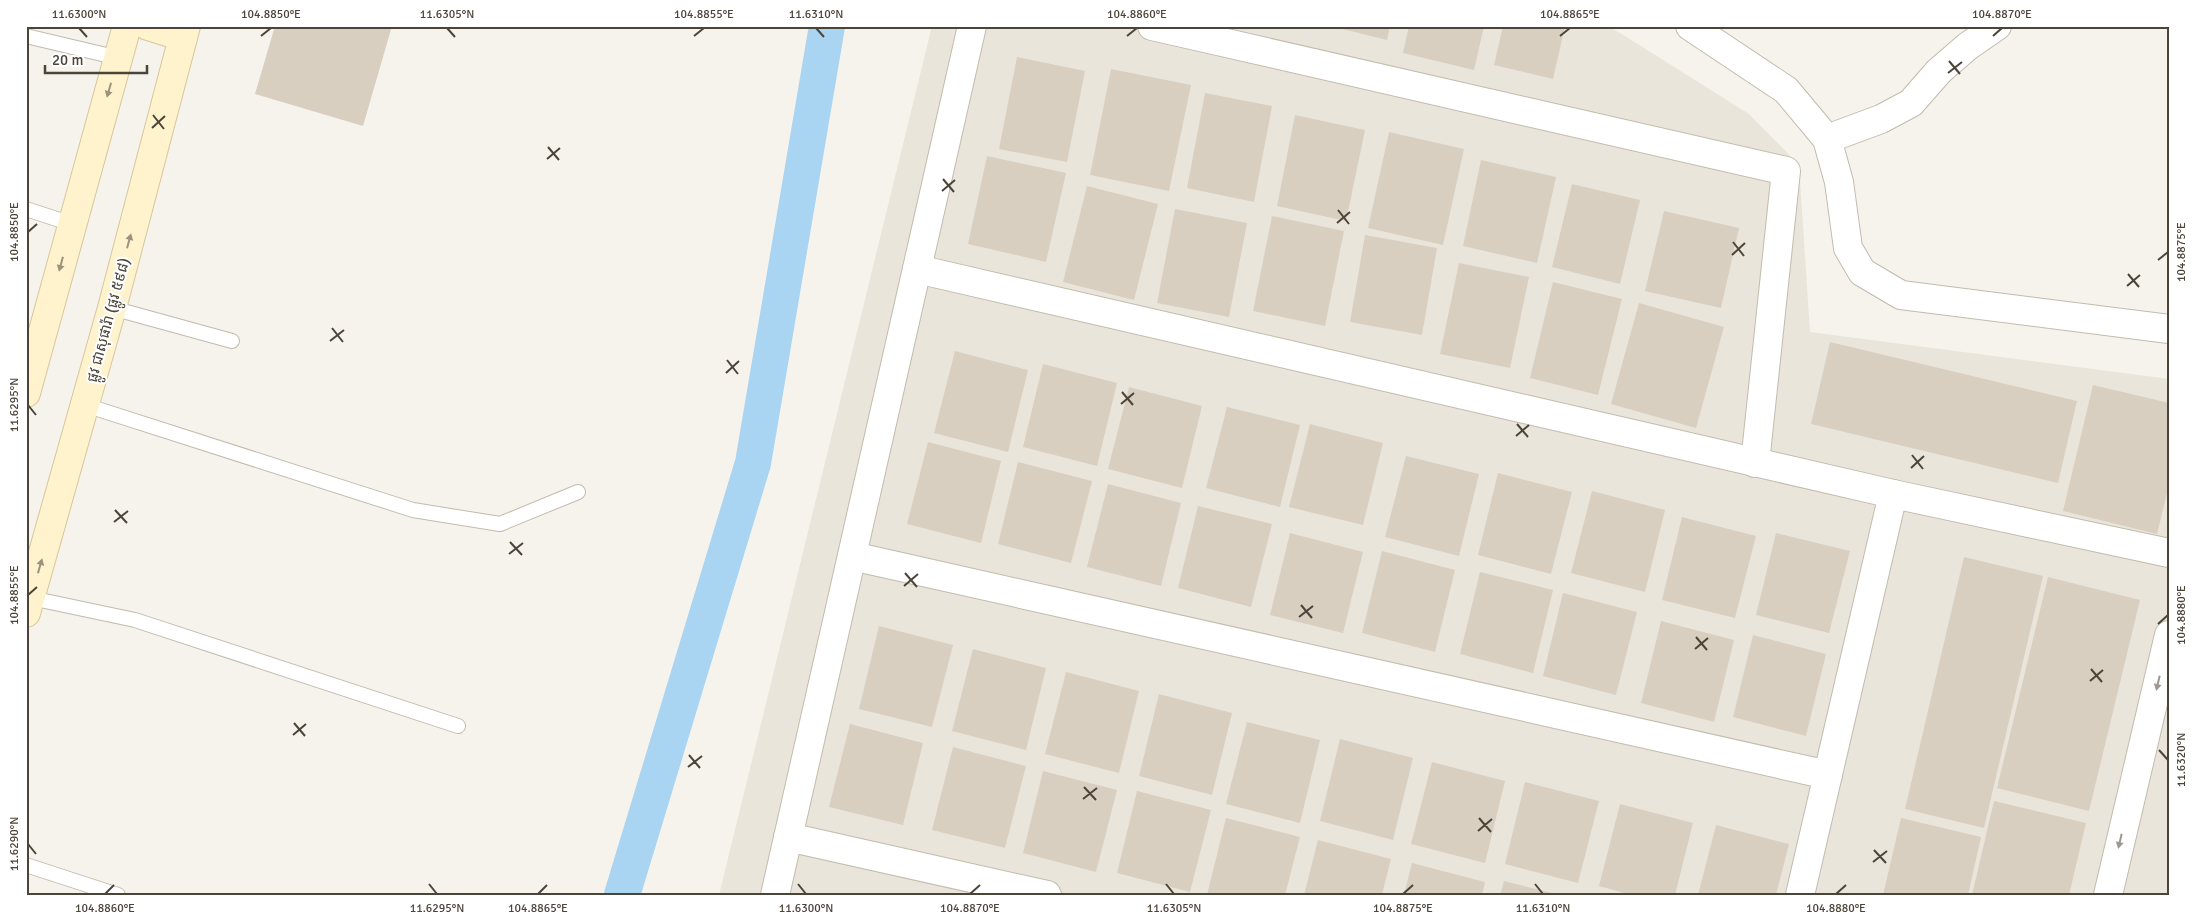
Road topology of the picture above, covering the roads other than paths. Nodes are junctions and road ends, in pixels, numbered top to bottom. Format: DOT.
graph roads {
  1 [pos="28,26"];
  2 [pos="127,26"];
  3 [pos="148,26"];
  4 [pos="972,26"];
  5 [pos="1152,26"];
  6 [pos="1690,26"];
  7 [pos="1996,26"];
  8 [pos="184,31"];
  9 [pos="26,34"];
  10 [pos="118,58"];
  11 [pos="1827,140"];
  12 [pos="26,209"];
  13 [pos="72,224"];
  14 [pos="917,269"];
  15 [pos="112,308"];
  16 [pos="2169,329"];
  17 [pos="232,341"];
  18 [pos="26,392"];
  19 [pos="85,405"];
  20 [pos="1755,462"];
  21 [pos="578,492"];
  22 [pos="1892,494"];
  23 [pos="2169,553"];
  24 [pos="852,556"];
  25 [pos="28,602"];
  26 [pos="2169,635"];
  27 [pos="458,726"];
  28 [pos="1828,775"];
  29 [pos="788,837"];
  30 [pos="26,865"];
  31 [pos="118,895"];
  32 [pos="775,895"];
  33 [pos="1047,895"];
  34 [pos="1800,895"];
  35 [pos="2108,895"];
  1 -- 9 [label="lane"];
  2 -- 10 [label="main road"];
  3 -- 8 [label="main road"];
  4 -- 14 [label="street"];
  5 -- 20 [label="street"];
  6 -- 11 [label="street"];
  7 -- 11 [label="street"];
  15 -- 8 [label="main road, ផ្លូវ ជាសុផារ៉ា (ផ្លូវ ៥៩៨), one-way"];
  9 -- 10 [label="lane"];
  10 -- 13 [label="main road, one-way"];
  11 -- 16 [label="street"];
  12 -- 13 [label="lane"];
  13 -- 18 [label="main road, one-way"];
  14 -- 20 [label="street"];
  14 -- 24 [label="street"];
  15 -- 17 [label="lane"];
  15 -- 19 [label="main road, ផ្លូវ ជាសុផារ៉ា (ផ្លូវ ៥៩៨)"];
  19 -- 21 [label="lane"];
  25 -- 19 [label="main road, ផ្លូវ ជាសុផារ៉ា (ផ្លូវ ៥៩៨), one-way"];
  20 -- 22 [label="street"];
  22 -- 23 [label="street"];
  22 -- 28 [label="street"];
  24 -- 28 [label="street"];
  24 -- 29 [label="street"];
  25 -- 27 [label="lane"];
  26 -- 35 [label="street, one-way"];
  28 -- 34 [label="street"];
  29 -- 32 [label="street"];
  29 -- 33 [label="street"];
  30 -- 31 [label="lane"];
}
